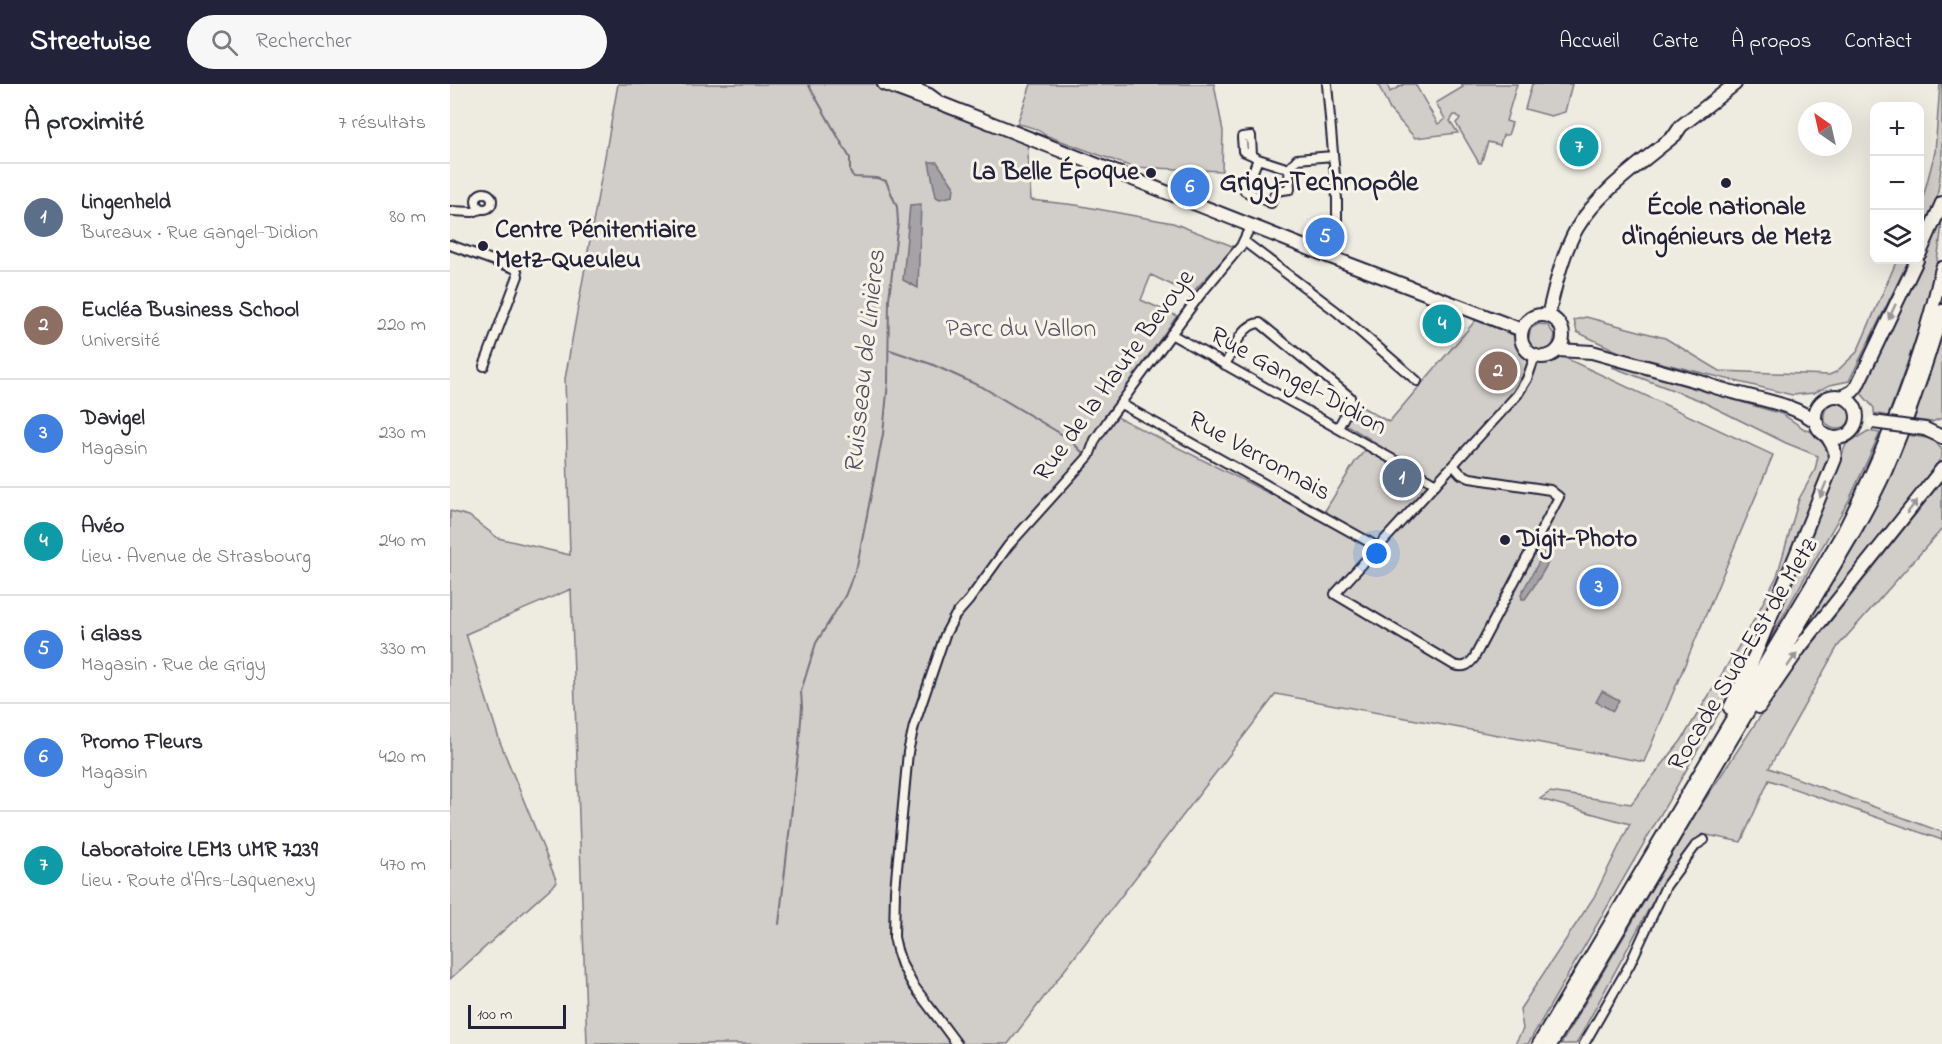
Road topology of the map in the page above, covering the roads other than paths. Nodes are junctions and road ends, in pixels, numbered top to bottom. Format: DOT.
graph roads {
  1 [pos="884,84"];
  2 [pos="902,84"];
  3 [pos="1327,84"];
  4 [pos="1735,84"];
  5 [pos="940,103"];
  6 [pos="1333,156"];
  7 [pos="1289,169"];
  8 [pos="1942,203"];
  9 [pos="481,208"];
  10 [pos="450,211"];
  11 [pos="1251,225"];
  12 [pos="1245,242"];
  13 [pos="1924,244"];
  14 [pos="450,245"];
  15 [pos="1333,258"];
  16 [pos="1915,264"];
  17 [pos="1942,268"];
  18 [pos="1942,311"];
  19 [pos="1548,316"];
  20 [pos="1522,330"];
  21 [pos="1563,332"];
  22 [pos="1171,334"];
  23 [pos="1558,350"];
  24 [pos="1592,352"];
  25 [pos="1535,356"];
  26 [pos="1225,365"];
  27 [pos="484,366"];
  28 [pos="1417,381"];
  29 [pos="1704,383"];
  30 [pos="1842,397"];
  31 [pos="1822,402"];
  32 [pos="1121,404"];
  33 [pos="1856,410"];
  34 [pos="1816,423"];
  35 [pos="1873,423"];
  36 [pos="1942,427"];
  37 [pos="1338,428"];
  38 [pos="1925,429"];
  39 [pos="1852,431"];
  40 [pos="1827,436"];
  41 [pos="1942,437"];
  42 [pos="1454,465"];
  43 [pos="1942,469"];
  44 [pos="1436,484"];
  45 [pos="1378,547"];
  46 [pos="1695,790"];
  47 [pos="1704,840"];
  48 [pos="957,1044"];
  49 [pos="1539,1044"];
  50 [pos="1551,1044"];
  51 [pos="1584,1044"];
  1 -- 5 [label="main road"];
  2 -- 5 [label="main road"];
  3 -- 6 [label="street"];
  4 -- 19 [label="main road"];
  5 -- 11 [label="main road"];
  6 -- 7 [label="street"];
  6 -- 15 [label="street"];
  7 -- 7 [label="street"];
  8 -- 13 [label="main road"];
  9 -- 10 [label="street"];
  11 -- 12 [label="street, Rue de la Haute Bevoye"];
  11 -- 15 [label="main road"];
  12 -- 22 [label="street, Rue de la Haute Bevoye"];
  12 -- 28 [label="street"];
  14 -- 27 [label="street"];
  15 -- 20 [label="main road"];
  16 -- 30 [label="main road, one-way"];
  17 -- 46 [label="main road, Rocade Sud-Est de Metz"];
  18 -- 46 [label="main road, Rocade Sud-Est de Metz"];
  19 -- 20 [label="main road"];
  19 -- 21 [label="main road"];
  20 -- 25 [label="main road"];
  21 -- 23 [label="main road"];
  21 -- 24 [label="main road"];
  22 -- 26 [label="street, Rue Gangel-Didion"];
  22 -- 32 [label="street, Rue de la Haute Bevoye"];
  23 -- 24 [label="main road"];
  23 -- 25 [label="main road"];
  24 -- 29 [label="main road"];
  25 -- 42 [label="street"];
  26 -- 37 [label="street, Rue Gangel-Didion"];
  26 -- 37 [label="street"];
  29 -- 31 [label="main road"];
  29 -- 34 [label="main road"];
  30 -- 31 [label="main road"];
  30 -- 33 [label="main road"];
  31 -- 34 [label="main road"];
  32 -- 45 [label="street, Rue Verronnais"];
  32 -- 48 [label="street, Rue de la Haute Bevoye"];
  33 -- 35 [label="main road"];
  33 -- 39 [label="main road"];
  34 -- 40 [label="main road"];
  35 -- 38 [label="main road, bridge"];
  35 -- 39 [label="main road"];
  36 -- 38 [label="main road"];
  37 -- 44 [label="street, Rue Gangel-Didion"];
  38 -- 41 [label="main road"];
  39 -- 40 [label="main road"];
  40 -- 46 [label="main road, one-way"];
  42 -- 44 [label="street"];
  42 -- 45 [label="street"];
  46 -- 43 [label="main road, one-way"];
  44 -- 45 [label="street"];
  46 -- 49 [label="main road, Rocade Sud-Est de Metz"];
  46 -- 50 [label="main road, Rocade Sud-Est de Metz"];
  47 -- 51 [label="street"];
}
